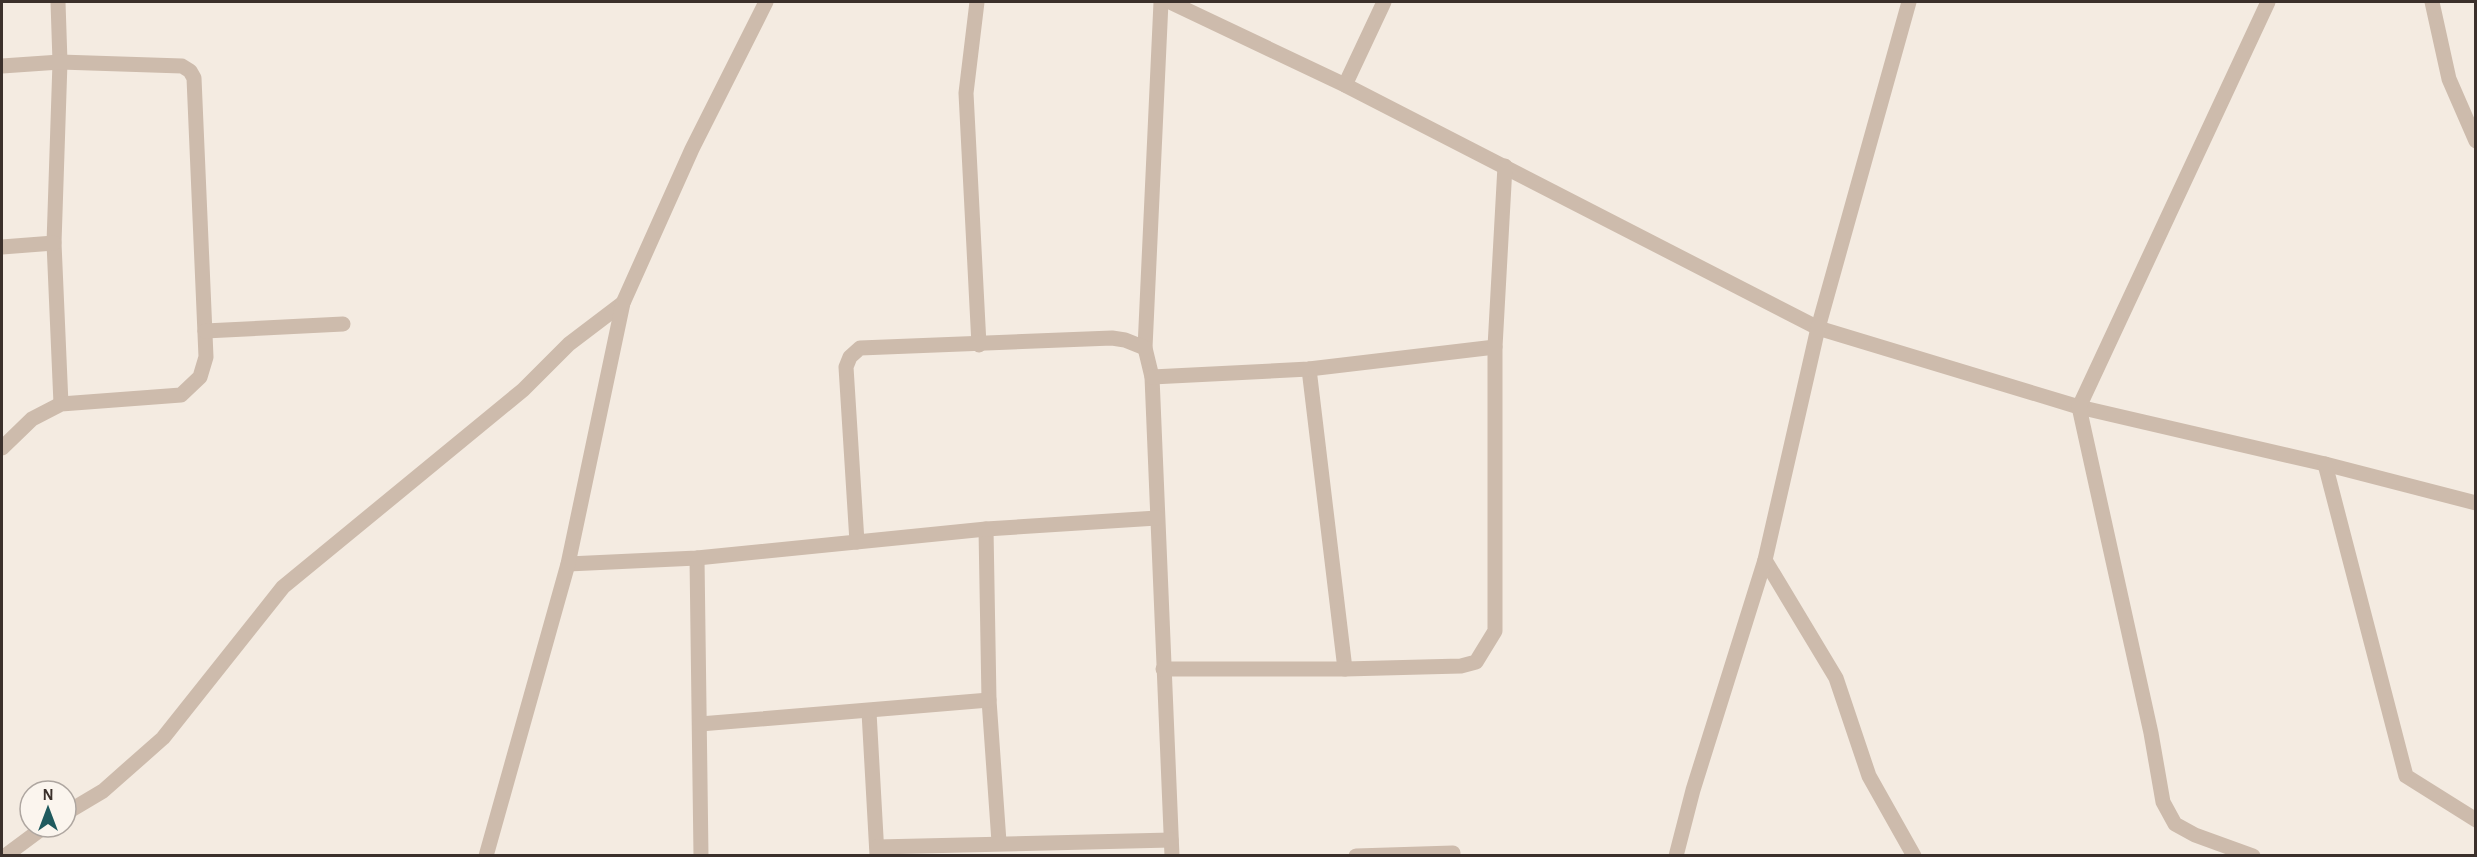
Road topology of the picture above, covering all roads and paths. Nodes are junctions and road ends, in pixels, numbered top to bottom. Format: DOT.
graph roads {
  1 [pos="58,2"];
  2 [pos="766,2"];
  3 [pos="977,2"];
  4 [pos="1161,2"];
  5 [pos="1170,2"];
  6 [pos="1384,2"];
  7 [pos="1909,2"];
  8 [pos="2268,2"];
  9 [pos="2432,2"];
  10 [pos="60,62"];
  11 [pos="2,66"];
  12 [pos="1345,85"];
  13 [pos="2475,141"];
  14 [pos="1505,166"];
  15 [pos="54,243"];
  16 [pos="2,247"];
  17 [pos="623,303"];
  18 [pos="343,324"];
  19 [pos="1818,328"];
  20 [pos="205,331"];
  21 [pos="979,345"];
  22 [pos="1495,347"];
  23 [pos="1144,348"];
  24 [pos="1309,369"];
  25 [pos="1152,377"];
  26 [pos="61,404"];
  27 [pos="2079,407"];
  28 [pos="2,448"];
  29 [pos="2325,464"];
  30 [pos="2475,503"];
  31 [pos="1157,518"];
  32 [pos="986,529"];
  33 [pos="857,542"];
  34 [pos="697,558"];
  35 [pos="1765,560"];
  36 [pos="568,564"];
  37 [pos="1163,669"];
  38 [pos="1345,669"];
  39 [pos="989,700"];
  40 [pos="869,712"];
  41 [pos="700,724"];
  42 [pos="78,806"];
  43 [pos="2475,820"];
  44 [pos="27,839"];
  45 [pos="1171,840"];
  46 [pos="999,843"];
  47 [pos="877,851"];
  48 [pos="1453,853"];
  49 [pos="5,855"];
  50 [pos="486,855"];
  51 [pos="701,855"];
  52 [pos="1172,855"];
  53 [pos="1356,855"];
  54 [pos="1676,855"];
  55 [pos="1914,855"];
  56 [pos="2253,855"];
  1 -- 10 [label="street"];
  2 -- 17 [label="street"];
  3 -- 21 [label="street"];
  4 -- 23 [label="street"];
  5 -- 12 [label="street"];
  6 -- 12 [label="street"];
  7 -- 19 [label="street"];
  8 -- 27 [label="street"];
  9 -- 13 [label="street"];
  10 -- 11 [label="street"];
  10 -- 15 [label="street"];
  10 -- 20 [label="street"];
  12 -- 14 [label="street"];
  14 -- 19 [label="street"];
  14 -- 22 [label="street"];
  15 -- 16 [label="street"];
  15 -- 26 [label="street"];
  17 -- 36 [label="street"];
  17 -- 42 [label="street"];
  18 -- 20 [label="street"];
  19 -- 27 [label="street"];
  19 -- 35 [label="street"];
  20 -- 26 [label="street"];
  21 -- 23 [label="street"];
  21 -- 33 [label="street"];
  22 -- 24 [label="street"];
  22 -- 38 [label="street"];
  23 -- 25 [label="street"];
  24 -- 25 [label="street"];
  24 -- 38 [label="street"];
  25 -- 31 [label="street"];
  26 -- 28 [label="street"];
  27 -- 29 [label="street"];
  27 -- 56 [label="street"];
  29 -- 30 [label="street"];
  29 -- 43 [label="street"];
  31 -- 32 [label="street"];
  31 -- 37 [label="street"];
  32 -- 33 [label="street"];
  32 -- 39 [label="street"];
  33 -- 34 [label="street"];
  34 -- 36 [label="street"];
  34 -- 41 [label="street"];
  35 -- 54 [label="street"];
  35 -- 55 [label="street"];
  36 -- 50 [label="street"];
  37 -- 38 [label="street"];
  37 -- 45 [label="street"];
  39 -- 40 [label="street"];
  39 -- 46 [label="street"];
  40 -- 41 [label="street"];
  40 -- 47 [label="street"];
  41 -- 51 [label="street"];
  44 -- 49 [label="street"];
  45 -- 46 [label="street"];
  45 -- 52 [label="street"];
  46 -- 47 [label="street"];
  48 -- 53 [label="street"];
}
